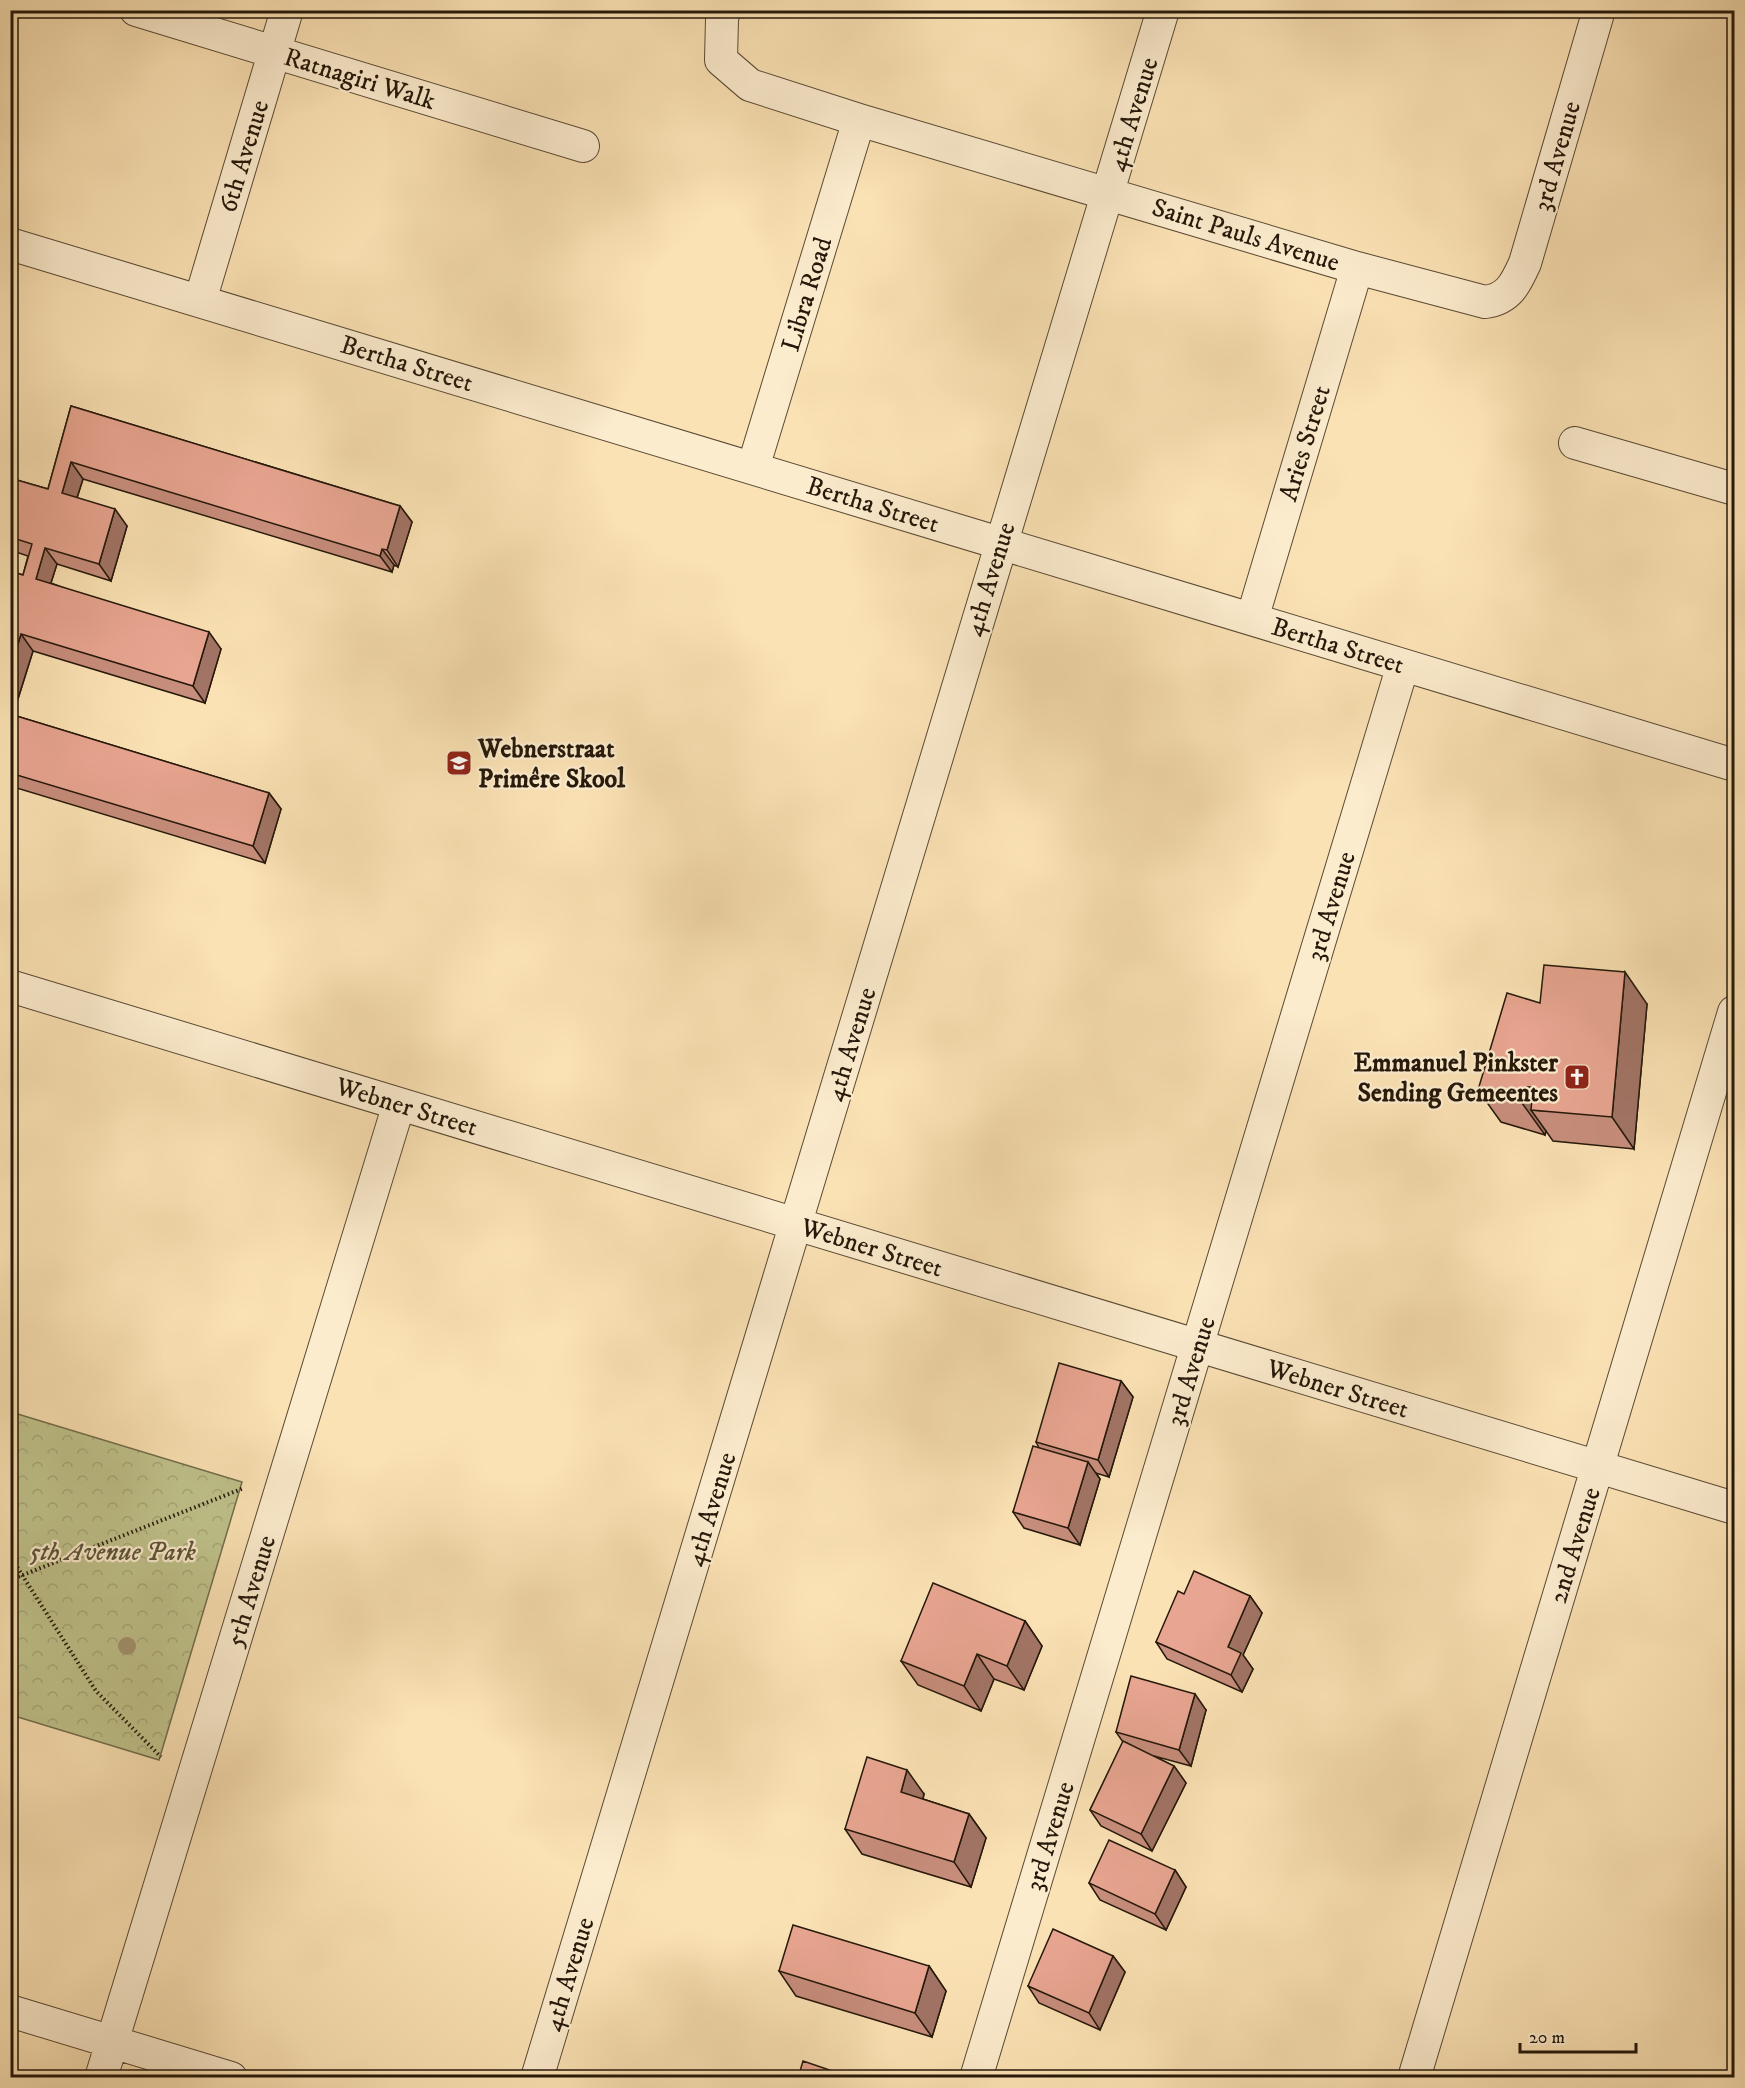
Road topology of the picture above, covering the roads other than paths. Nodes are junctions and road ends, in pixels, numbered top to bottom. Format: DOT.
graph roads {
  1 [pos="136,10"];
  2 [pos="287,10"];
  3 [pos="724,10"];
  4 [pos="1163,10"];
  5 [pos="1599,10"];
  6 [pos="274,52"];
  7 [pos="859,120"];
  8 [pos="584,146"];
  9 [pos="1108,193"];
  10 [pos="10,244"];
  11 [pos="1357,268"];
  12 [pos="1504,296"];
  13 [pos="200,301"];
  14 [pos="1575,443"];
  15 [pos="753,468"];
  16 [pos="1734,489"];
  17 [pos="1000,542"];
  18 [pos="1252,619"];
  19 [pos="1403,665"];
  20 [pos="1734,765"];
  21 [pos="10,986"];
  22 [pos="1734,1012"];
  23 [pos="399,1104"];
  24 [pos="796,1224"];
  25 [pos="1197,1346"];
  26 [pos="1597,1466"];
  27 [pos="1734,1508"];
  28 [pos="10,2011"];
  29 [pos="112,2042"];
  30 [pos="101,2078"];
  31 [pos="231,2078"];
  32 [pos="537,2078"];
  33 [pos="976,2078"];
  34 [pos="1413,2078"];
  1 -- 6 [label="street, Ratnagiri Walk"];
  2 -- 6 [label="street, 6th Avenue"];
  3 -- 7 [label="street, Saint Pauls Avenue"];
  4 -- 9 [label="street, 4th Avenue"];
  5 -- 12 [label="street, 3rd Avenue"];
  6 -- 8 [label="street, Ratnagiri Walk"];
  6 -- 13 [label="street, 6th Avenue"];
  7 -- 9 [label="street, Saint Pauls Avenue"];
  7 -- 15 [label="street, Libra Road"];
  9 -- 11 [label="street, Saint Pauls Avenue"];
  9 -- 17 [label="street, 4th Avenue"];
  10 -- 13 [label="street, Bertha Street"];
  11 -- 12 [label="street, Saint Pauls Avenue"];
  11 -- 18 [label="street, Aries Street"];
  13 -- 15 [label="street, Bertha Street"];
  14 -- 16 [label="street"];
  15 -- 17 [label="street, Bertha Street"];
  17 -- 18 [label="street, Bertha Street"];
  17 -- 24 [label="street, 4th Avenue"];
  18 -- 19 [label="street, Bertha Street"];
  19 -- 20 [label="street, Bertha Street"];
  19 -- 25 [label="street, 3rd Avenue"];
  21 -- 23 [label="street, Webner Street"];
  22 -- 26 [label="street, 2nd Avenue"];
  23 -- 24 [label="street, Webner Street"];
  23 -- 29 [label="street, 5th Avenue"];
  24 -- 25 [label="street, Webner Street"];
  24 -- 32 [label="street, 4th Avenue"];
  25 -- 26 [label="street, Webner Street"];
  25 -- 33 [label="street, 3rd Avenue"];
  26 -- 27 [label="street, Webner Street"];
  26 -- 34 [label="street, 2nd Avenue"];
  28 -- 29 [label="street"];
  29 -- 30 [label="street, 5th Avenue"];
  29 -- 31 [label="street"];
}
